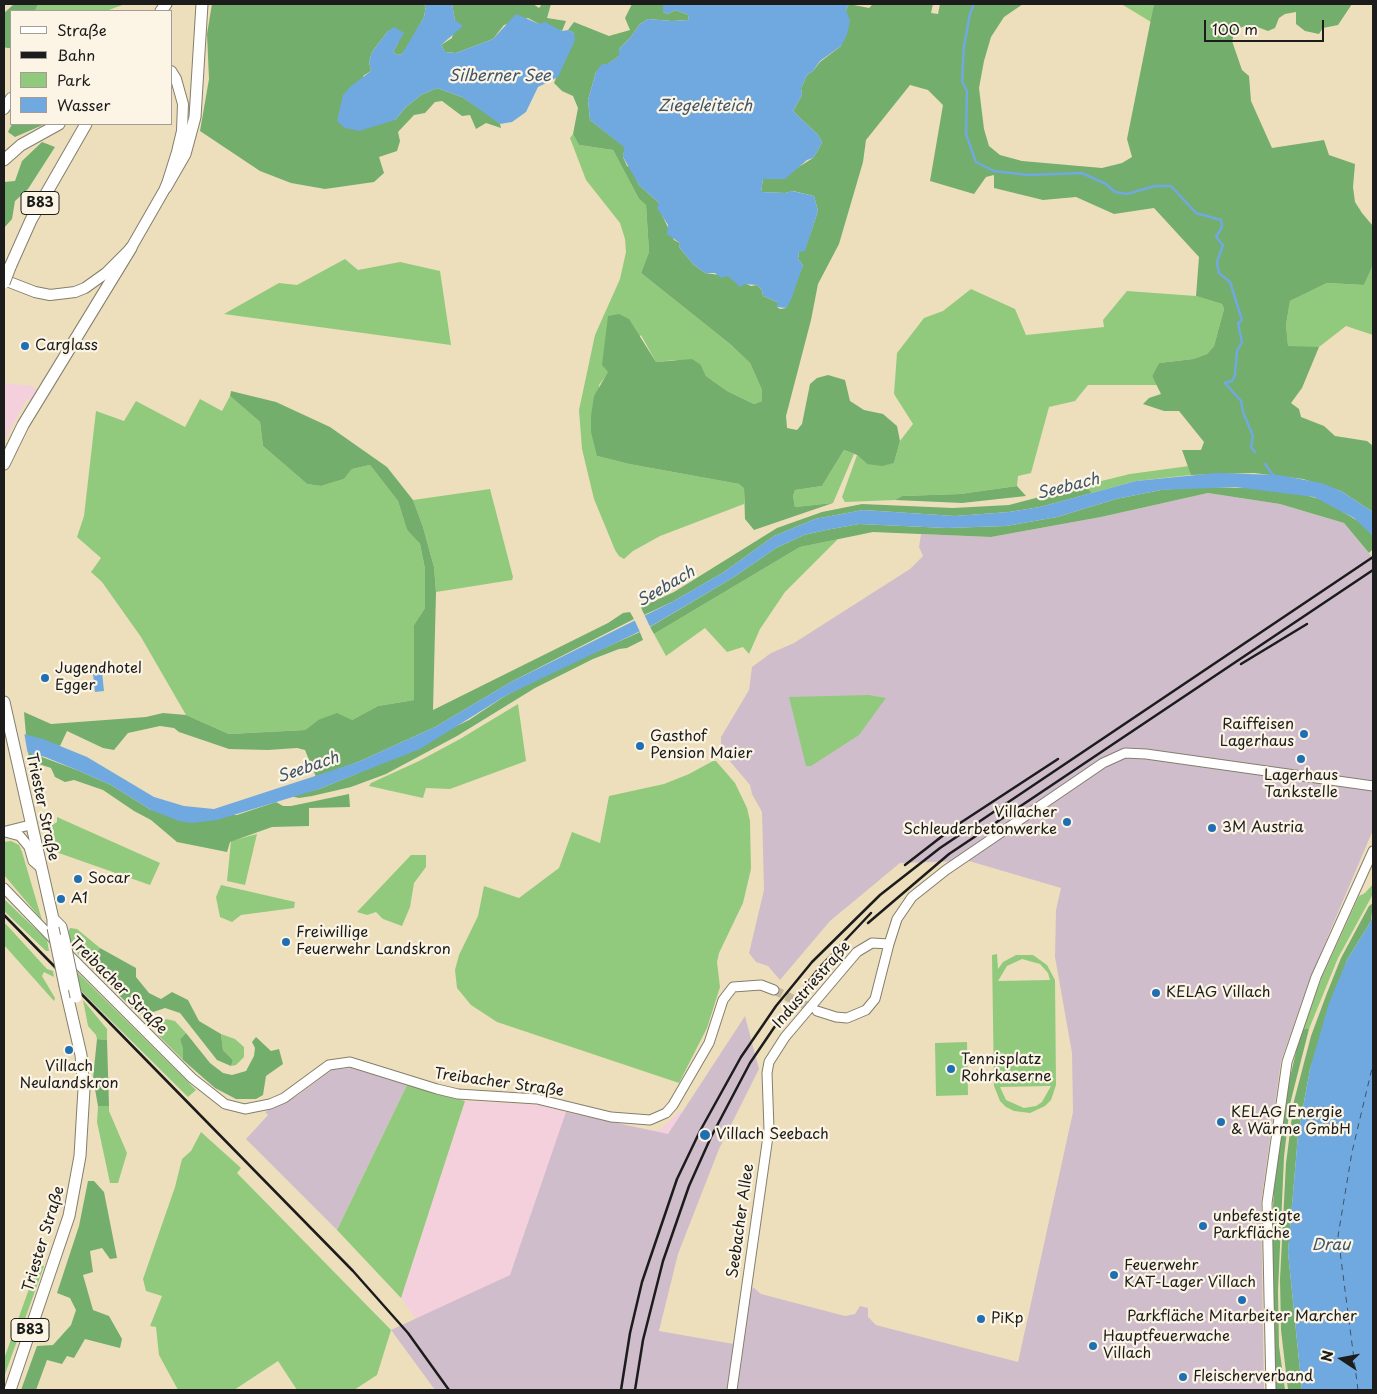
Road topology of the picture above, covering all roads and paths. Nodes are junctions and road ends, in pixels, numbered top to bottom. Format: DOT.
graph roads {
  1 [pos="202,4"];
  2 [pos="172,74"];
  3 [pos="56,125"];
  4 [pos="85,125"];
  5 [pos="4,160"];
  6 [pos="166,187"];
  7 [pos="131,248"];
  8 [pos="4,281"];
  9 [pos="4,464"];
  10 [pos="4,702"];
  11 [pos="1373,786"];
  12 [pos="30,825"];
  13 [pos="4,832"];
  14 [pos="1373,851"];
  15 [pos="40,867"];
  16 [pos="4,888"];
  17 [pos="53,923"];
  18 [pos="889,944"];
  19 [pos="774,990"];
  20 [pos="817,1011"];
  21 [pos="77,1032"];
  22 [pos="772,1056"];
  23 [pos="10,1390"];
  24 [pos="732,1390"];
  25 [pos="1270,1390"];
  1 -- 6 [label="main road"];
  2 -- 6 [label="main road"];
  3 -- 5 [label="main road"];
  4 -- 8 [label="main road, B83, bridge"];
  6 -- 7 [label="main road"];
  7 -- 8 [label="main road"];
  7 -- 9 [label="main road"];
  10 -- 12 [label="main road, Triester Straße / B83"];
  11 -- 18 [label="street"];
  12 -- 13 [label="street"];
  12 -- 15 [label="main road, Triester Straße / B83"];
  13 -- 15 [label="street"];
  14 -- 25 [label="street"];
  15 -- 17 [label="main road, Triester Straße / B83"];
  16 -- 19 [label="street, Treibacher Straße"];
  17 -- 21 [label="main road, Triester Straße / B83, bridge"];
  17 -- 21 [label="main road, Triester Straße / B83, bridge"];
  18 -- 20 [label="street"];
  18 -- 22 [label="street, Industriestraße"];
  21 -- 23 [label="main road, Triester Straße / B83"];
  22 -- 24 [label="street, Seebacher Allee"];
}
